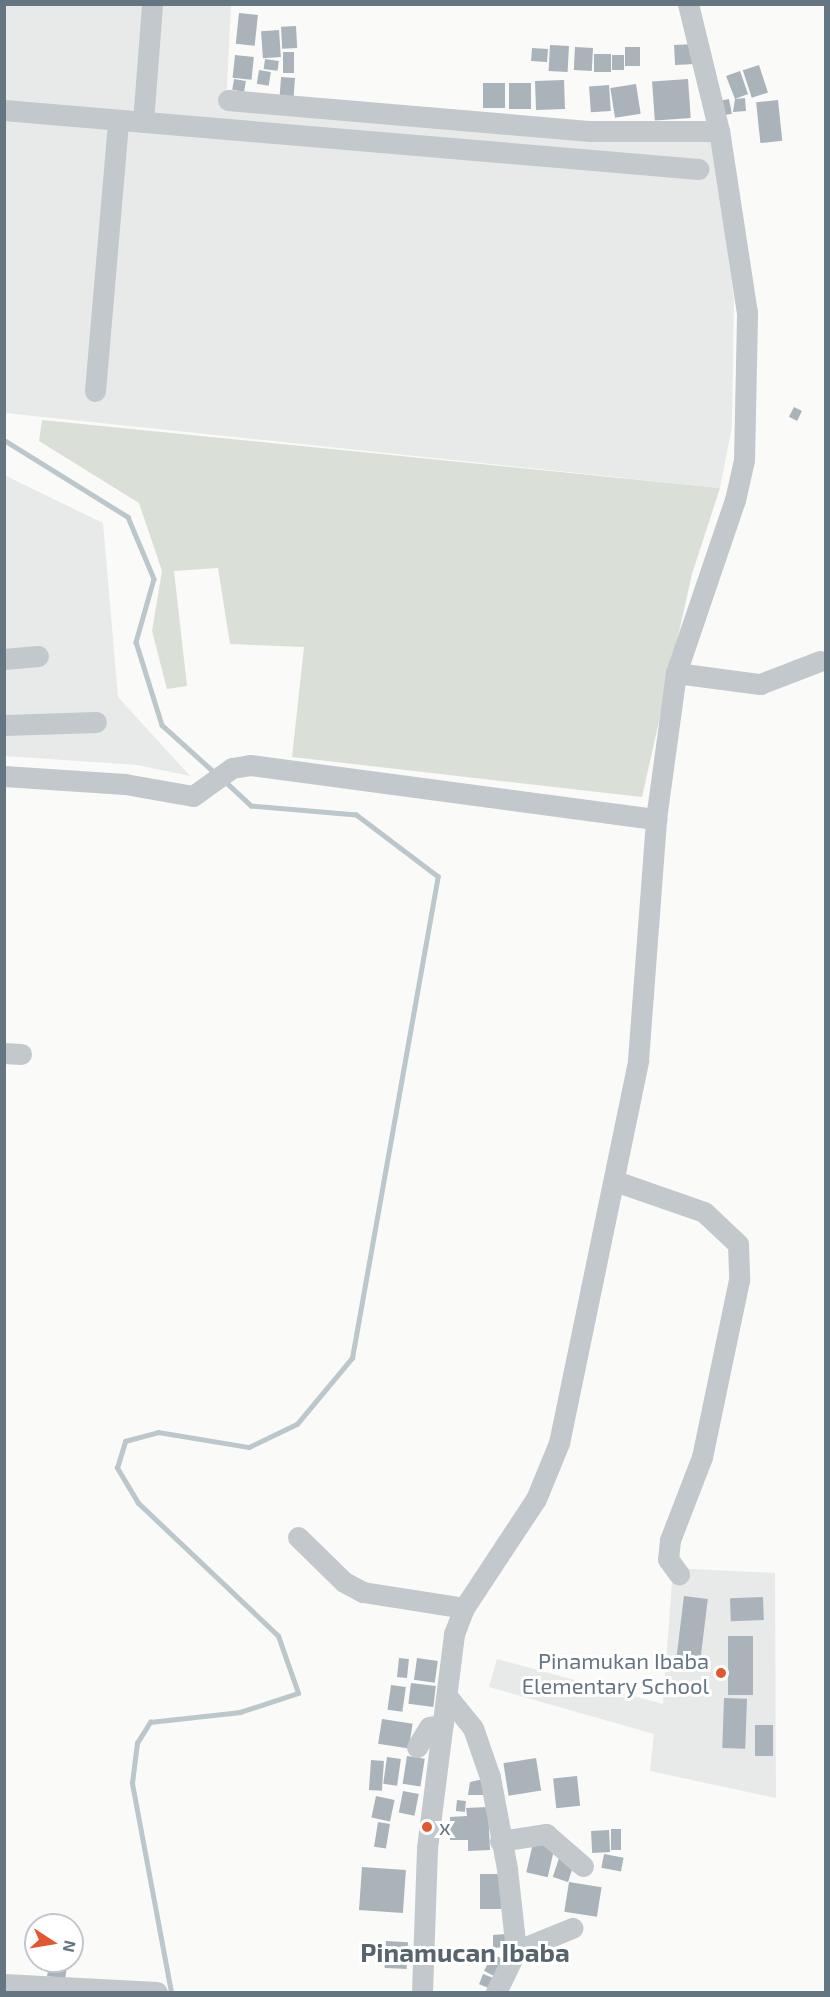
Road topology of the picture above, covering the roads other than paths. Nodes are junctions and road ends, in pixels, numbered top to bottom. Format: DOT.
graph roads {
  1 [pos="152,4"];
  2 [pos="688,4"];
  3 [pos="228,100"];
  4 [pos="4,110"];
  5 [pos="118,120"];
  6 [pos="143,122"];
  7 [pos="719,131"];
  8 [pos="699,169"];
  9 [pos="95,391"];
  10 [pos="38,656"];
  11 [pos="4,659"];
  12 [pos="820,662"];
  13 [pos="676,673"];
  14 [pos="96,722"];
  15 [pos="4,725"];
  16 [pos="4,776"];
  17 [pos="656,819"];
  18 [pos="615,1181"];
  19 [pos="298,1537"];
  20 [pos="679,1574"];
  21 [pos="464,1608"];
  22 [pos="447,1696"];
  23 [pos="443,1725"];
  24 [pos="417,1747"];
  25 [pos="500,1841"];
  26 [pos="583,1866"];
  27 [pos="572,1928"];
  28 [pos="516,1951"];
  29 [pos="4,1984"];
  30 [pos="157,1992"];
  31 [pos="422,1992"];
  32 [pos="496,1992"];
  1 -- 6 [label="street"];
  2 -- 7 [label="street"];
  3 -- 7 [label="street"];
  4 -- 5 [label="street"];
  5 -- 6 [label="street"];
  5 -- 9 [label="street"];
  6 -- 8 [label="street"];
  7 -- 13 [label="street"];
  10 -- 11 [label="street"];
  12 -- 13 [label="street"];
  13 -- 17 [label="street"];
  14 -- 15 [label="street"];
  16 -- 17 [label="street"];
  17 -- 18 [label="street"];
  18 -- 20 [label="street"];
  18 -- 21 [label="street"];
  19 -- 21 [label="street"];
  21 -- 22 [label="street"];
  22 -- 23 [label="street"];
  22 -- 25 [label="street"];
  23 -- 24 [label="street"];
  23 -- 31 [label="street"];
  25 -- 26 [label="street"];
  25 -- 28 [label="street"];
  27 -- 28 [label="street"];
  28 -- 32 [label="street"];
  29 -- 30 [label="street"];
}
